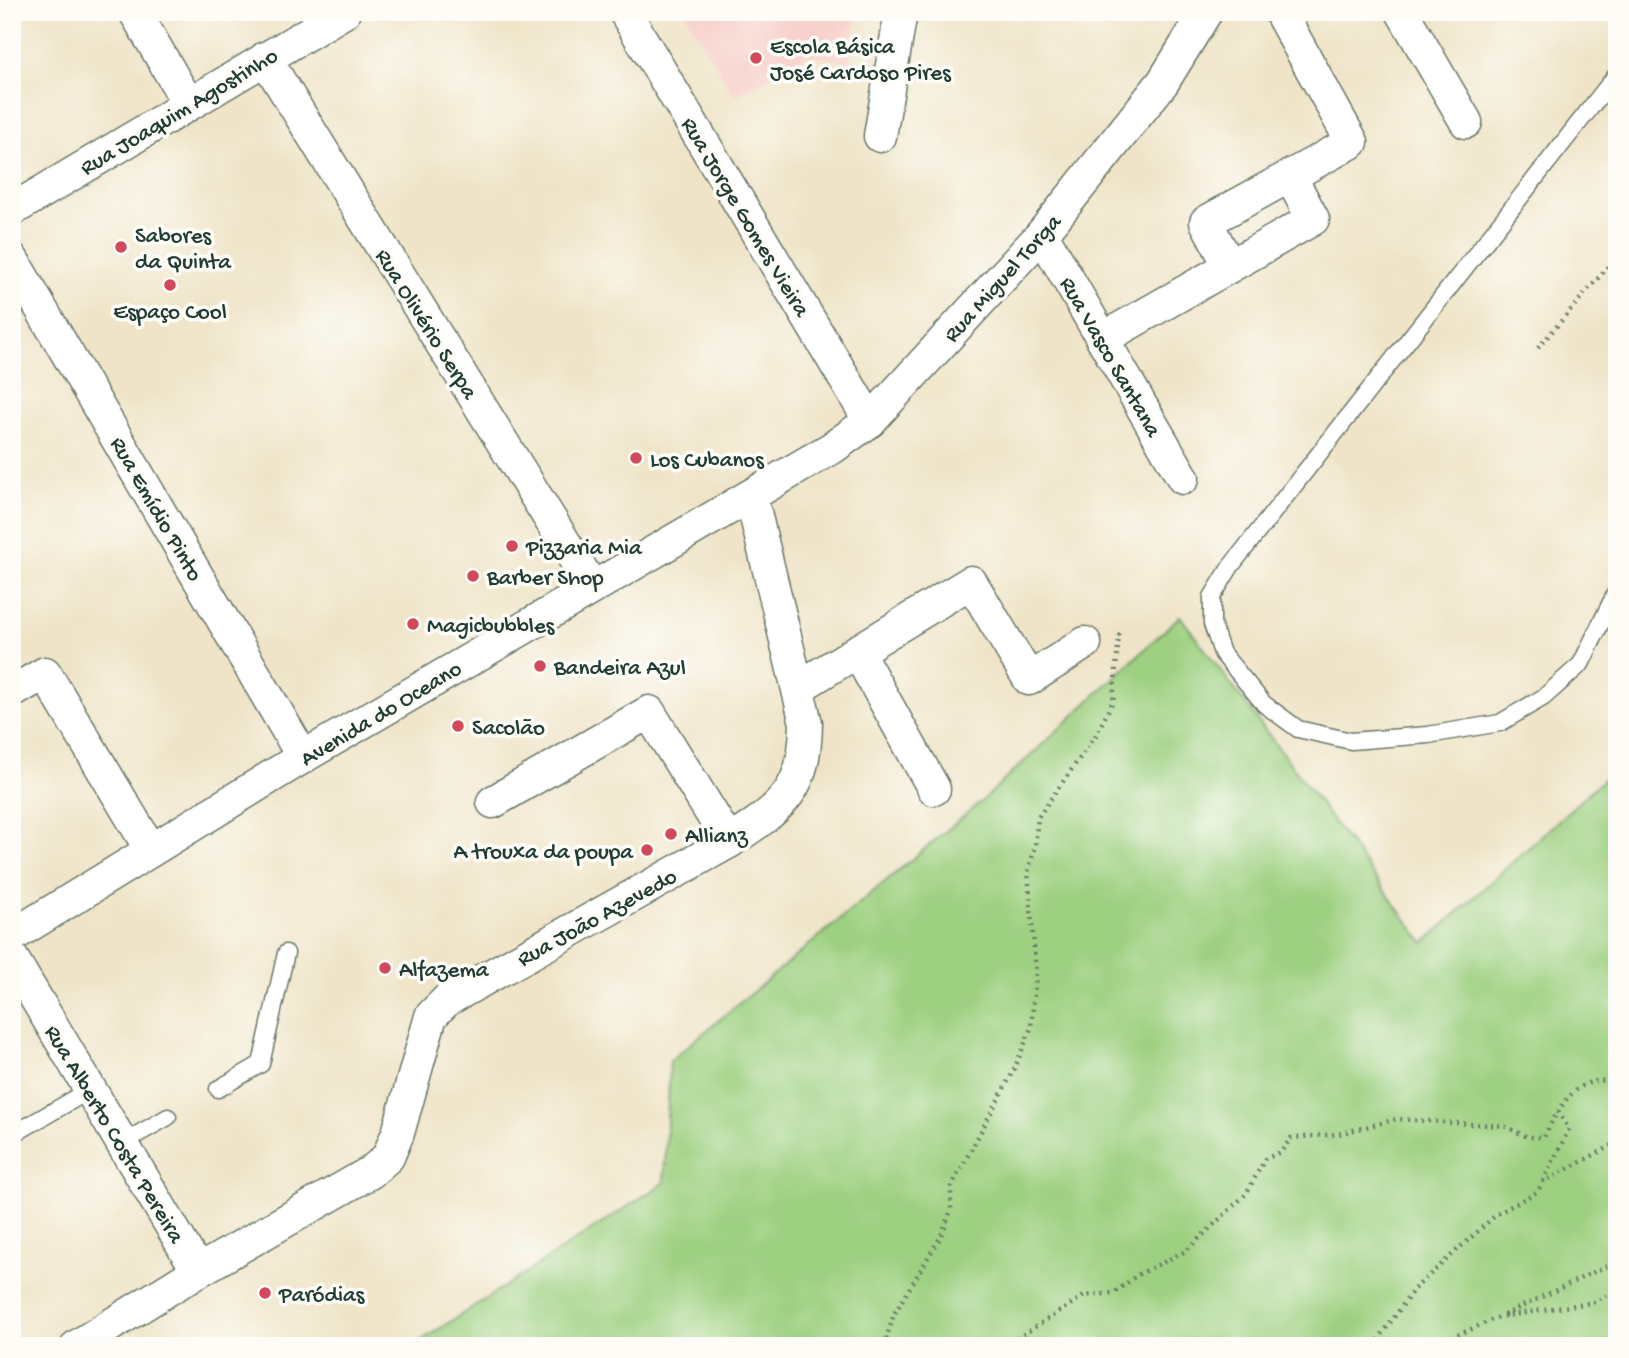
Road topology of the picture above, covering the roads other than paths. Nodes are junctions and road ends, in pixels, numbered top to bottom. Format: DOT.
graph roads {
  1 [pos="135,12"];
  2 [pos="344,12"];
  3 [pos="625,12"];
  4 [pos="901,12"];
  5 [pos="1206,12"];
  6 [pos="1280,12"];
  7 [pos="1402,12"];
  8 [pos="265,58"];
  9 [pos="1617,74"];
  10 [pos="188,103"];
  11 [pos="1466,122"];
  12 [pos="880,136"];
  13 [pos="1290,176"];
  14 [pos="12,210"];
  15 [pos="1042,234"];
  16 [pos="12,258"];
  17 [pos="1229,265"];
  18 [pos="1102,339"];
  19 [pos="870,421"];
  20 [pos="1183,478"];
  21 [pos="751,496"];
  22 [pos="592,587"];
  23 [pos="1617,590"];
  24 [pos="1096,640"];
  25 [pos="857,651"];
  26 [pos="799,687"];
  27 [pos="12,692"];
  28 [pos="303,757"];
  29 [pos="934,789"];
  30 [pos="493,802"];
  31 [pos="729,842"];
  32 [pos="151,850"];
  33 [pos="12,936"];
  34 [pos="286,953"];
  35 [pos="12,958"];
  36 [pos="218,1089"];
  37 [pos="90,1090"];
  38 [pos="168,1117"];
  39 [pos="12,1135"];
  40 [pos="122,1143"];
  41 [pos="198,1271"];
  42 [pos="77,1346"];
  1 -- 10 [label="street"];
  2 -- 8 [label="street, Rua Joaquim Agostinho"];
  3 -- 19 [label="street, Rua Jorge Gomes Vieira"];
  4 -- 12 [label="street"];
  5 -- 15 [label="street, Rua Miguel Torga"];
  6 -- 13 [label="street"];
  7 -- 11 [label="street"];
  8 -- 10 [label="street, Rua Joaquim Agostinho"];
  8 -- 22 [label="street, Rua Olivério Serpa"];
  9 -- 23 [label="lane"];
  10 -- 14 [label="street, Rua Joaquim Agostinho"];
  13 -- 17 [label="street"];
  13 -- 17 [label="street"];
  15 -- 18 [label="street, Rua Vasco Santana"];
  15 -- 19 [label="street, Rua Miguel Torga"];
  16 -- 28 [label="street, Rua Emídio Pinto"];
  17 -- 18 [label="street"];
  18 -- 20 [label="street, Rua Vasco Santana"];
  19 -- 21 [label="street, Rua Miguel Torga"];
  21 -- 22 [label="street, Avenida do Oceano"];
  21 -- 26 [label="street, Rua João Azevedo"];
  22 -- 28 [label="street, Avenida do Oceano"];
  24 -- 25 [label="street"];
  25 -- 26 [label="street"];
  25 -- 29 [label="street"];
  26 -- 31 [label="street, Rua João Azevedo"];
  27 -- 32 [label="street"];
  28 -- 32 [label="street, Avenida do Oceano"];
  30 -- 31 [label="street"];
  31 -- 41 [label="street, Rua João Azevedo"];
  32 -- 33 [label="street, Avenida do Oceano"];
  34 -- 36 [label="lane"];
  35 -- 37 [label="street, Rua Alberto Costa Pereira"];
  37 -- 39 [label="lane"];
  37 -- 40 [label="street, Rua Alberto Costa Pereira"];
  38 -- 40 [label="lane"];
  40 -- 41 [label="street, Rua Alberto Costa Pereira"];
  41 -- 42 [label="street, Rua João Azevedo"];
}
